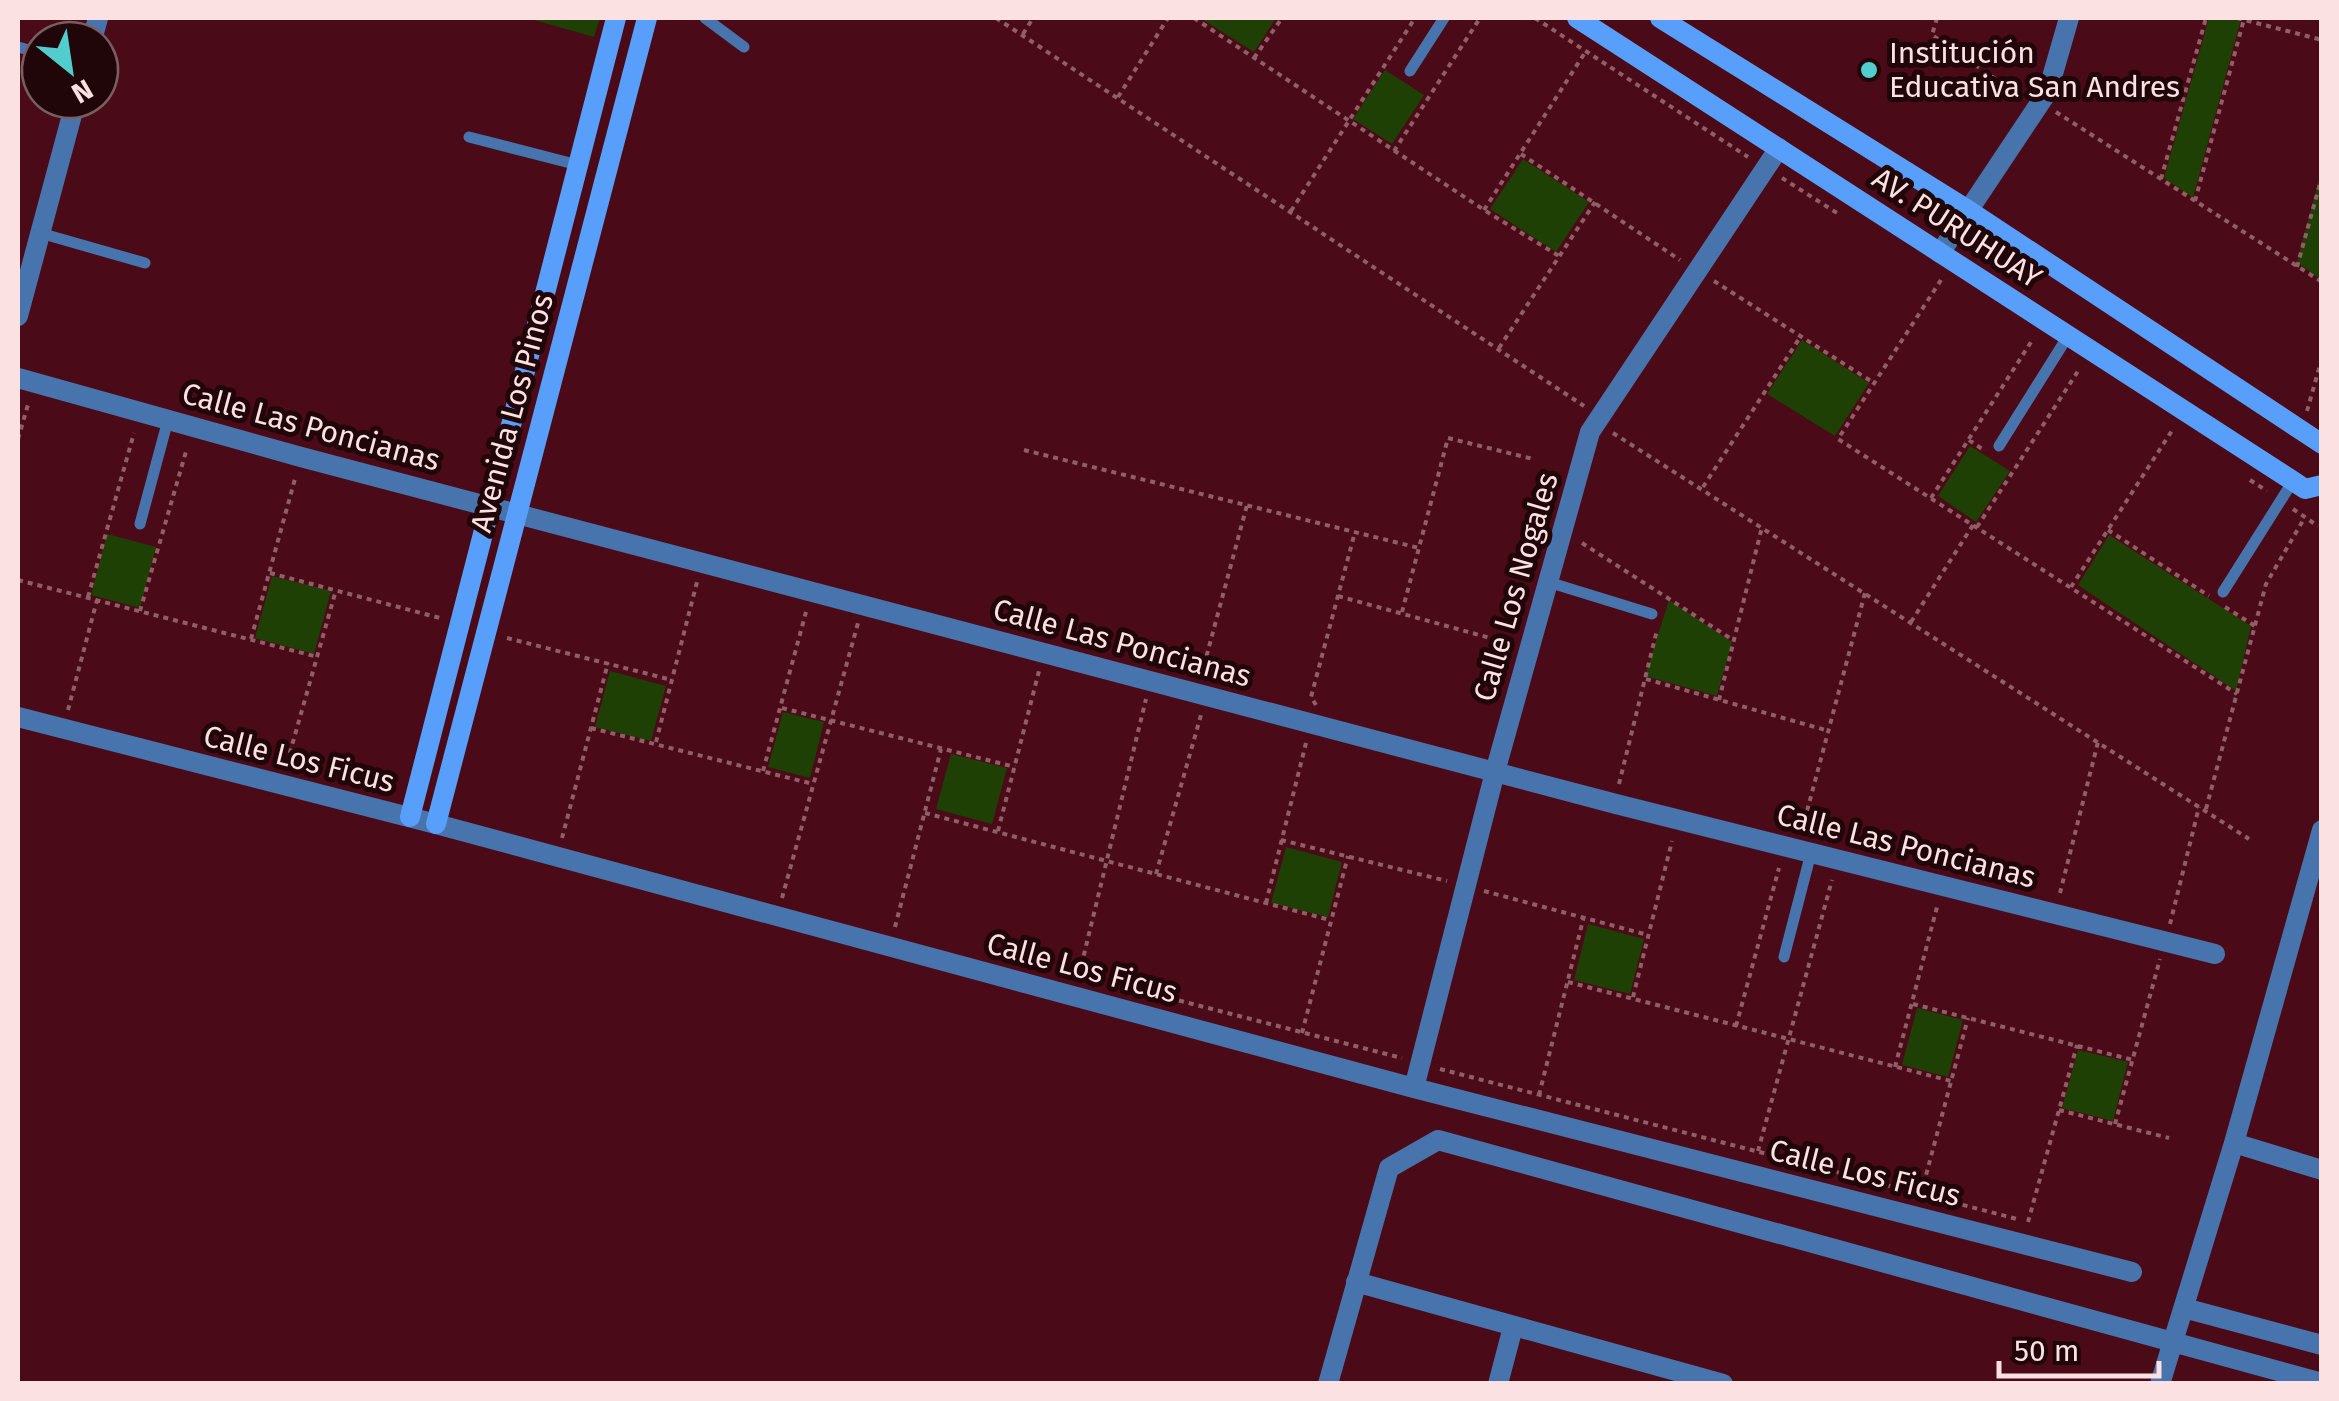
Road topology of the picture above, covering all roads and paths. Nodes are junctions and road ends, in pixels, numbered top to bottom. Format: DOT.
graph roads {
  1 [pos="616,18"];
  2 [pos="647,18"];
  3 [pos="705,18"];
  4 [pos="996,18"];
  5 [pos="1033,18"];
  6 [pos="1168,18"];
  7 [pos="1194,18"];
  8 [pos="1282,18"];
  9 [pos="1415,18"];
  10 [pos="1444,18"];
  11 [pos="1480,18"];
  12 [pos="1535,18"];
  13 [pos="1577,18"];
  14 [pos="1660,18"];
  15 [pos="1937,18"];
  16 [pos="2068,18"];
  17 [pos="2206,18"];
  18 [pos="2240,18"];
  19 [pos="1023,34"];
  20 [pos="2322,40"];
  21 [pos="744,46"];
  22 [pos="1586,51"];
  23 [pos="1254,58"];
  24 [pos="1410,72"];
  25 [pos="1118,98"];
  26 [pos="2023,98"];
  27 [pos="2054,110"];
  28 [pos="71,120"];
  29 [pos="1349,121"];
  30 [pos="469,138"];
  31 [pos="1780,148"];
  32 [pos="1394,151"];
  33 [pos="1521,154"];
  34 [pos="1750,158"];
  35 [pos="578,165"];
  36 [pos="2322,176"];
  37 [pos="2161,179"];
  38 [pos="2195,201"];
  39 [pos="1595,202"];
  40 [pos="1484,210"];
  41 [pos="1968,210"];
  42 [pos="1290,212"];
  43 [pos="40,233"];
  44 [pos="1940,252"];
  45 [pos="1560,256"];
  46 [pos="145,263"];
  47 [pos="1684,263"];
  48 [pos="2298,266"];
  49 [pos="1709,278"];
  50 [pos="1941,280"];
  51 [pos="2322,282"];
  52 [pos="18,316"];
  53 [pos="1801,336"];
  54 [pos="2068,336"];
  55 [pos="2033,338"];
  56 [pos="1498,350"];
  57 [pos="2322,358"];
  58 [pos="2080,368"];
  59 [pos="26,380"];
  60 [pos="1874,384"];
  61 [pos="140,412"];
  62 [pos="2306,413"];
  63 [pos="168,420"];
  64 [pos="1606,424"];
  65 [pos="194,426"];
  66 [pos="2173,429"];
  67 [pos="18,439"];
  68 [pos="2322,444"];
  69 [pos="1998,446"];
  70 [pos="1024,450"];
  71 [pos="301,457"];
  72 [pos="1533,460"];
  73 [pos="1702,489"];
  74 [pos="2310,489"];
  75 [pos="1932,498"];
  76 [pos="1247,505"];
  77 [pos="489,506"];
  78 [pos="2290,507"];
  79 [pos="517,514"];
  80 [pos="2306,517"];
  81 [pos="140,524"];
  82 [pos="1975,526"];
  83 [pos="2318,526"];
  84 [pos="1762,527"];
  85 [pos="2108,530"];
  86 [pos="1355,532"];
  87 [pos="1572,537"];
  88 [pos="1418,548"];
  89 [pos="270,573"];
  90 [pos="698,578"];
  91 [pos="18,580"];
  92 [pos="1548,582"];
  93 [pos="2071,587"];
  94 [pos="336,590"];
  95 [pos="2223,592"];
  96 [pos="1865,593"];
  97 [pos="1338,596"];
  98 [pos="1666,596"];
  99 [pos="88,598"];
  100 [pos="97,600"];
  101 [pos="808,606"];
  102 [pos="140,611"];
  103 [pos="1402,612"];
  104 [pos="1657,614"];
  105 [pos="859,620"];
  106 [pos="1910,622"];
  107 [pos="458,623"];
  108 [pos="2255,626"];
  109 [pos="1658,629"];
  110 [pos="486,633"];
  111 [pos="251,640"];
  112 [pos="1734,640"];
  113 [pos="1512,644"];
  114 [pos="318,657"];
  115 [pos="608,663"];
  116 [pos="1040,666"];
  117 [pos="1210,678"];
  118 [pos="1644,679"];
  119 [pos="672,680"];
  120 [pos="2237,694"];
  121 [pos="1147,696"];
  122 [pos="1718,700"];
  123 [pos="780,707"];
  124 [pos="1206,708"];
  125 [pos="18,717"];
  126 [pos="830,722"];
  127 [pos="1311,724"];
  128 [pos="591,728"];
  129 [pos="63,729"];
  130 [pos="1829,731"];
  131 [pos="2098,742"];
  132 [pos="656,744"];
  133 [pos="941,749"];
  134 [pos="1014,768"];
  135 [pos="763,771"];
  136 [pos="1495,772"];
  137 [pos="813,784"];
  138 [pos="1619,784"];
  139 [pos="280,786"];
  140 [pos="2199,807"];
  141 [pos="2206,811"];
  142 [pos="925,814"];
  143 [pos="410,817"];
  144 [pos="436,824"];
  145 [pos="1802,831"];
  146 [pos="1674,832"];
  147 [pos="998,833"];
  148 [pos="1281,840"];
  149 [pos="2250,840"];
  150 [pos="2320,840"];
  151 [pos="561,841"];
  152 [pos="1811,853"];
  153 [pos="1348,856"];
  154 [pos="1781,858"];
  155 [pos="1107,862"];
  156 [pos="1834,871"];
  157 [pos="1156,874"];
  158 [pos="1452,882"];
  159 [pos="1482,891"];
  160 [pos="2058,897"];
  161 [pos="782,898"];
  162 [pos="1940,898"];
  163 [pos="1266,903"];
  164 [pos="1584,916"];
  165 [pos="1330,920"];
  166 [pos="2170,925"];
  167 [pos="895,928"];
  168 [pos="1648,934"];
  169 [pos="2215,954"];
  170 [pos="2162,955"];
  171 [pos="1784,957"];
  172 [pos="1079,975"];
  173 [pos="1568,982"];
  174 [pos="1632,999"];
  175 [pos="1912,1004"];
  176 [pos="1968,1018"];
  177 [pos="1736,1026"];
  178 [pos="1302,1033"];
  179 [pos="1790,1040"];
  180 [pos="2077,1045"];
  181 [pos="2132,1060"];
  182 [pos="1420,1063"];
  183 [pos="1895,1067"];
  184 [pos="1951,1081"];
  185 [pos="1414,1088"];
  186 [pos="1539,1094"];
  187 [pos="2059,1110"];
  188 [pos="2115,1124"];
  189 [pos="2169,1138"];
  190 [pos="2234,1143"];
  191 [pos="1758,1152"];
  192 [pos="2322,1170"];
  193 [pos="1922,1194"];
  194 [pos="2132,1272"];
  195 [pos="1356,1282"];
  196 [pos="2184,1308"];
  197 [pos="1513,1328"];
  198 [pos="2173,1341"];
  199 [pos="2322,1345"];
  200 [pos="1670,1377"];
  201 [pos="1328,1384"];
  202 [pos="1498,1384"];
  203 [pos="1723,1384"];
  204 [pos="2160,1384"];
  205 [pos="2322,1384"];
  1 -- 35 [label="street, Avenida Los Pinos"];
  2 -- 79 [label="street, Avenida Los Pinos"];
  3 -- 21 [label="lane"];
  4 -- 19 [label="path"];
  5 -- 19 [label="path"];
  6 -- 25 [label="path"];
  7 -- 23 [label="path"];
  8 -- 23 [label="path"];
  9 -- 29 [label="path"];
  10 -- 24 [label="lane"];
  11 -- 32 [label="path"];
  12 -- 22 [label="path"];
  13 -- 31 [label="street, AV. PURUHUAY"];
  14 -- 41 [label="street, AV. PURUHUAY"];
  15 -- 26 [label="path"];
  16 -- 41 [label="street"];
  17 -- 37 [label="path"];
  18 -- 20 [label="path"];
  18 -- 38 [label="path"];
  19 -- 25 [label="path"];
  22 -- 33 [label="path"];
  22 -- 34 [label="path"];
  23 -- 29 [label="path"];
  25 -- 42 [label="path"];
  27 -- 37 [label="path"];
  28 -- 43 [label="street"];
  29 -- 32 [label="path"];
  29 -- 42 [label="path"];
  30 -- 35 [label="lane"];
  31 -- 44 [label="street, AV. PURUHUAY"];
  31 -- 64 [label="street, Calle Los Nogales"];
  32 -- 40 [label="path"];
  33 -- 39 [label="path"];
  33 -- 40 [label="path"];
  35 -- 77 [label="street, Avenida Los Pinos"];
  36 -- 48 [label="path"];
  37 -- 38 [label="path"];
  38 -- 48 [label="path"];
  39 -- 45 [label="path"];
  39 -- 47 [label="path"];
  40 -- 45 [label="path"];
  41 -- 44 [label="street"];
  41 -- 68 [label="street, AV. PURUHUAY"];
  42 -- 56 [label="path"];
  43 -- 46 [label="lane"];
  43 -- 52 [label="street"];
  44 -- 54 [label="street, AV. PURUHUAY"];
  45 -- 56 [label="path"];
  48 -- 51 [label="path"];
  49 -- 53 [label="path"];
  50 -- 60 [label="path"];
  53 -- 60 [label="path"];
  53 -- 73 [label="path"];
  54 -- 69 [label="lane"];
  54 -- 74 [label="street, AV. PURUHUAY"];
  55 -- 75 [label="path"];
  56 -- 64 [label="path"];
  57 -- 62 [label="path"];
  58 -- 82 [label="path"];
  59 -- 61 [label="street, Calle Las Poncianas"];
  59 -- 67 [label="path"];
  60 -- 75 [label="path"];
  61 -- 63 [label="street, Calle Las Poncianas"];
  61 -- 99 [label="path"];
  63 -- 65 [label="street, Calle Las Poncianas"];
  63 -- 81 [label="lane"];
  64 -- 73 [label="path"];
  64 -- 92 [label="street, Calle Los Nogales"];
  65 -- 71 [label="street, Calle Las Poncianas"];
  65 -- 102 [label="path"];
  66 -- 85 [label="path"];
  70 -- 76 [label="path"];
  71 -- 77 [label="street, Calle Las Poncianas"];
  71 -- 89 [label="path"];
  72 -- 88 [label="path"];
  73 -- 84 [label="path"];
  74 -- 95 [label="lane"];
  75 -- 82 [label="path"];
  76 -- 86 [label="path"];
  76 -- 117 [label="path"];
  77 -- 79 [label="street, Calle Las Poncianas"];
  77 -- 107 [label="street, Avenida Los Pinos"];
  78 -- 80 [label="path"];
  79 -- 110 [label="street, Avenida Los Pinos"];
  79 -- 127 [label="street, Calle Las Poncianas"];
  80 -- 83 [label="path"];
  80 -- 108 [label="path"];
  82 -- 93 [label="path"];
  82 -- 106 [label="path"];
  84 -- 96 [label="path"];
  84 -- 112 [label="path"];
  85 -- 93 [label="path"];
  85 -- 108 [label="path"];
  86 -- 88 [label="path"];
  86 -- 97 [label="path"];
  87 -- 98 [label="path"];
  88 -- 103 [label="path"];
  89 -- 94 [label="path"];
  89 -- 111 [label="path"];
  90 -- 119 [label="path"];
  91 -- 99 [label="path"];
  92 -- 104 [label="lane"];
  92 -- 136 [label="street, Calle Los Nogales"];
  93 -- 120 [label="path"];
  94 -- 107 [label="path"];
  94 -- 114 [label="path"];
  96 -- 106 [label="path"];
  96 -- 130 [label="path"];
  97 -- 103 [label="path"];
  97 -- 127 [label="path"];
  98 -- 104 [label="path"];
  98 -- 112 [label="path"];
  99 -- 100 [label="path"];
  100 -- 102 [label="path"];
  100 -- 129 [label="path"];
  101 -- 123 [label="path"];
  102 -- 111 [label="path"];
  103 -- 113 [label="path"];
  105 -- 126 [label="path"];
  106 -- 131 [label="path"];
  107 -- 143 [label="street, Avenida Los Pinos"];
  108 -- 120 [label="path"];
  109 -- 118 [label="path"];
  110 -- 115 [label="path"];
  110 -- 144 [label="street, Avenida Los Pinos"];
  111 -- 114 [label="path"];
  112 -- 122 [label="path"];
  114 -- 139 [label="path"];
  115 -- 119 [label="path"];
  115 -- 128 [label="path"];
  116 -- 134 [label="path"];
  118 -- 122 [label="path"];
  118 -- 138 [label="path"];
  119 -- 132 [label="path"];
  120 -- 141 [label="path"];
  121 -- 155 [label="path"];
  122 -- 130 [label="path"];
  123 -- 126 [label="path"];
  123 -- 135 [label="path"];
  124 -- 157 [label="path"];
  125 -- 129 [label="street, Calle Los Ficus"];
  126 -- 133 [label="path"];
  126 -- 137 [label="path"];
  127 -- 136 [label="street, Calle Las Poncianas"];
  127 -- 148 [label="path"];
  128 -- 132 [label="path"];
  128 -- 151 [label="path"];
  129 -- 139 [label="street, Calle Los Ficus"];
  130 -- 145 [label="path"];
  131 -- 140 [label="path"];
  131 -- 160 [label="path"];
  132 -- 135 [label="path"];
  133 -- 134 [label="path"];
  133 -- 142 [label="path"];
  134 -- 147 [label="path"];
  135 -- 137 [label="path"];
  136 -- 152 [label="street, Calle Las Poncianas"];
  136 -- 182 [label="street, Calle Los Nogales"];
  137 -- 161 [label="path"];
  139 -- 143 [label="street, Calle Los Ficus"];
  140 -- 141 [label="path"];
  140 -- 166 [label="path"];
  141 -- 149 [label="path"];
  142 -- 147 [label="path"];
  142 -- 167 [label="path"];
  143 -- 144 [label="street, Calle Los Ficus"];
  144 -- 185 [label="street, Calle Los Ficus"];
  146 -- 168 [label="path"];
  147 -- 155 [label="path"];
  148 -- 153 [label="path"];
  148 -- 163 [label="path"];
  150 -- 190 [label="street"];
  152 -- 169 [label="street, Calle Las Poncianas"];
  152 -- 171 [label="lane"];
  153 -- 158 [label="path"];
  153 -- 165 [label="path"];
  154 -- 177 [label="path"];
  155 -- 157 [label="path"];
  155 -- 172 [label="path"];
  156 -- 179 [label="path"];
  157 -- 163 [label="path"];
  159 -- 164 [label="path"];
  162 -- 175 [label="path"];
  163 -- 165 [label="path"];
  164 -- 168 [label="path"];
  164 -- 173 [label="path"];
  165 -- 178 [label="path"];
  168 -- 174 [label="path"];
  170 -- 181 [label="path"];
  173 -- 174 [label="path"];
  173 -- 186 [label="path"];
  174 -- 177 [label="path"];
  175 -- 176 [label="path"];
  175 -- 183 [label="path"];
  176 -- 180 [label="path"];
  176 -- 184 [label="path"];
  177 -- 179 [label="path"];
  179 -- 183 [label="path"];
  179 -- 191 [label="path"];
  180 -- 181 [label="path"];
  180 -- 187 [label="path"];
  181 -- 188 [label="path"];
  182 -- 185 [label="street, Calle Los Nogales"];
  182 -- 186 [label="path"];
  183 -- 184 [label="path"];
  184 -- 193 [label="path"];
  185 -- 194 [label="street, Calle Los Ficus"];
  186 -- 191 [label="path"];
  187 -- 188 [label="path"];
  187 -- 193 [label="path"];
  188 -- 189 [label="path"];
  190 -- 192 [label="street"];
  190 -- 196 [label="street"];
  191 -- 193 [label="path"];
  195 -- 197 [label="street"];
  195 -- 198 [label="street"];
  195 -- 201 [label="street"];
  196 -- 198 [label="street"];
  196 -- 199 [label="street"];
  197 -- 200 [label="street"];
  197 -- 202 [label="street"];
  198 -- 204 [label="street"];
  198 -- 205 [label="street"];
  200 -- 203 [label="street"];
}
